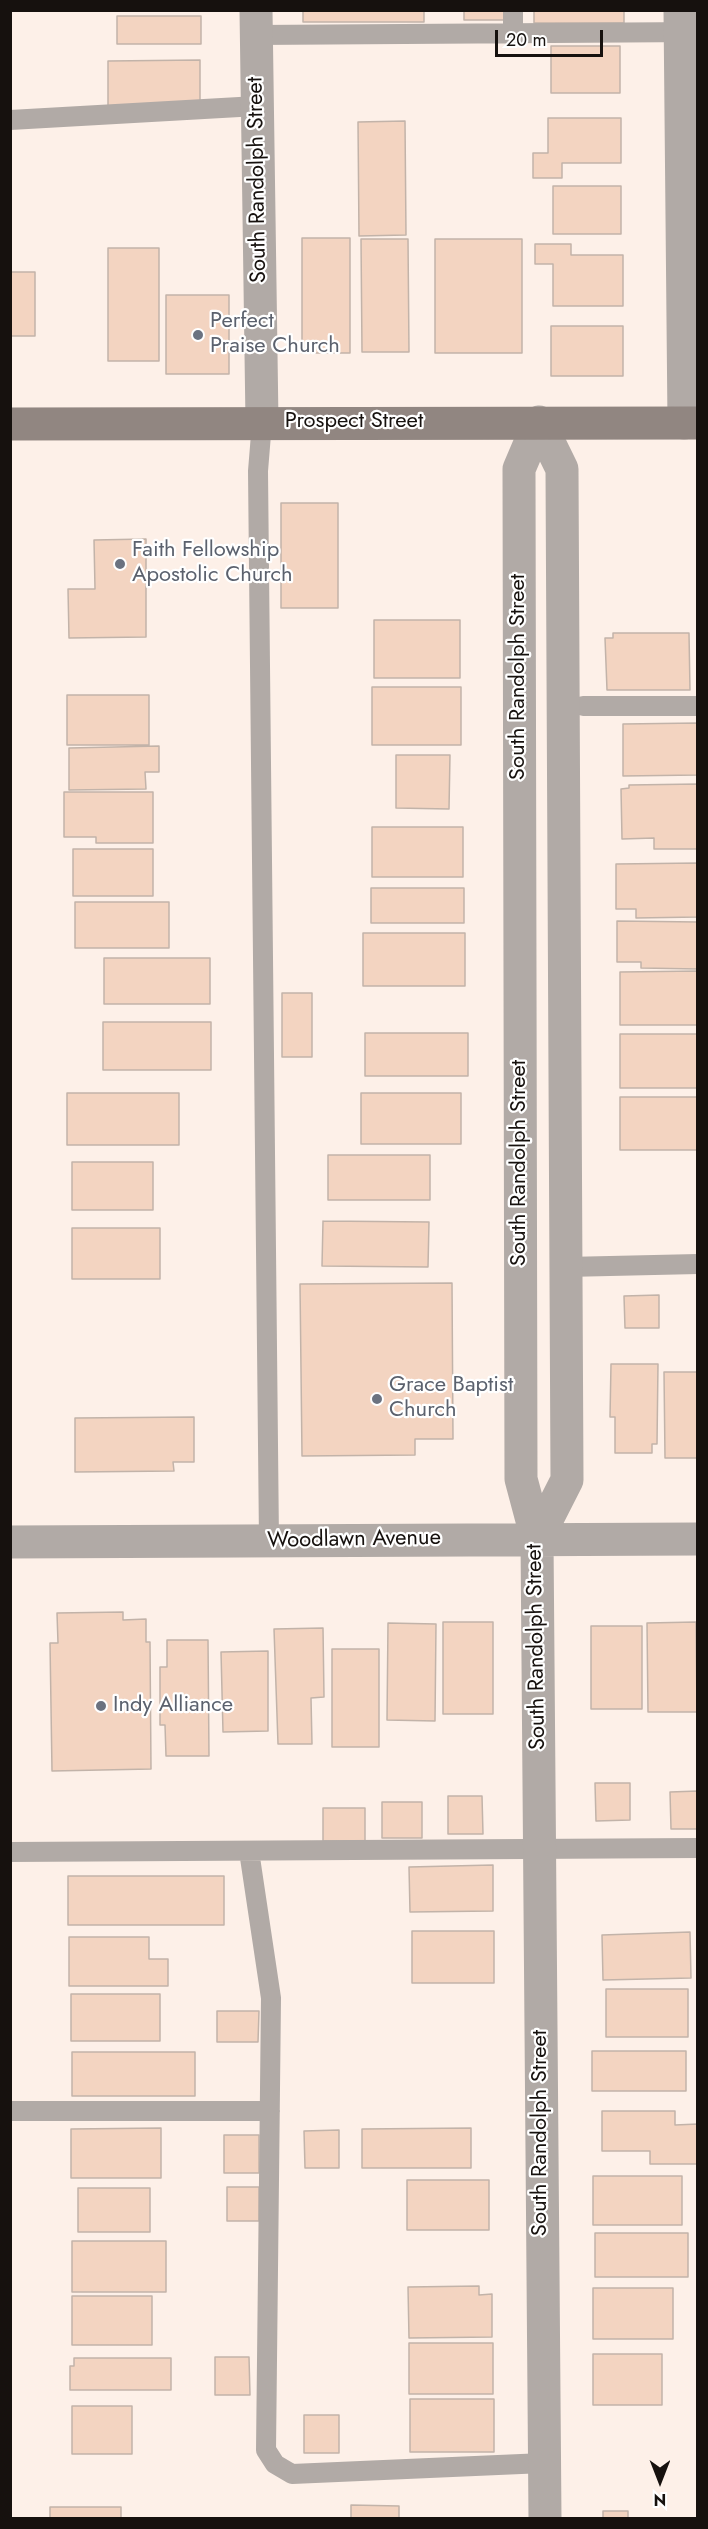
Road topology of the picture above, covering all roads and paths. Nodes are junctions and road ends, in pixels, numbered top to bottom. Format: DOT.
graph roads {
  1 [pos="513,10"];
  2 [pos="256,23"];
  3 [pos="686,25"];
  4 [pos="513,34"];
  5 [pos="257,106"];
  6 [pos="10,120"];
  7 [pos="262,422"];
  8 [pos="539,422"];
  9 [pos="691,423"];
  10 [pos="10,424"];
  11 [pos="583,706"];
  12 [pos="698,706"];
  13 [pos="698,1264"];
  14 [pos="566,1267"];
  15 [pos="537,1539"];
  16 [pos="698,1539"];
  17 [pos="269,1541"];
  18 [pos="10,1542"];
  19 [pos="698,1848"];
  20 [pos="539,1849"];
  21 [pos="249,1851"];
  22 [pos="10,1852"];
  23 [pos="10,2111"];
  24 [pos="270,2111"];
  25 [pos="544,2463"];
  26 [pos="545,2518"];
  1 -- 4 [label="lane"];
  2 -- 4 [label="lane"];
  2 -- 5 [label="street, South Randolph Street"];
  3 -- 4 [label="lane"];
  3 -- 9 [label="street"];
  5 -- 6 [label="lane"];
  5 -- 7 [label="street, South Randolph Street"];
  7 -- 8 [label="main road, Prospect Street"];
  7 -- 10 [label="main road, Prospect Street"];
  7 -- 17 [label="lane"];
  8 -- 9 [label="main road, Prospect Street"];
  8 -- 14 [label="street"];
  8 -- 15 [label="street, South Randolph Street"];
  11 -- 12 [label="lane"];
  13 -- 14 [label="lane"];
  14 -- 15 [label="street"];
  15 -- 16 [label="street, Woodlawn Avenue"];
  15 -- 17 [label="street, Woodlawn Avenue"];
  15 -- 20 [label="street, South Randolph Street"];
  17 -- 18 [label="street, Woodlawn Avenue"];
  19 -- 20 [label="lane"];
  20 -- 21 [label="lane"];
  20 -- 25 [label="street, South Randolph Street"];
  21 -- 22 [label="lane"];
  21 -- 24 [label="lane"];
  23 -- 24 [label="lane"];
  24 -- 25 [label="lane"];
  25 -- 26 [label="street, South Randolph Street"];
}
